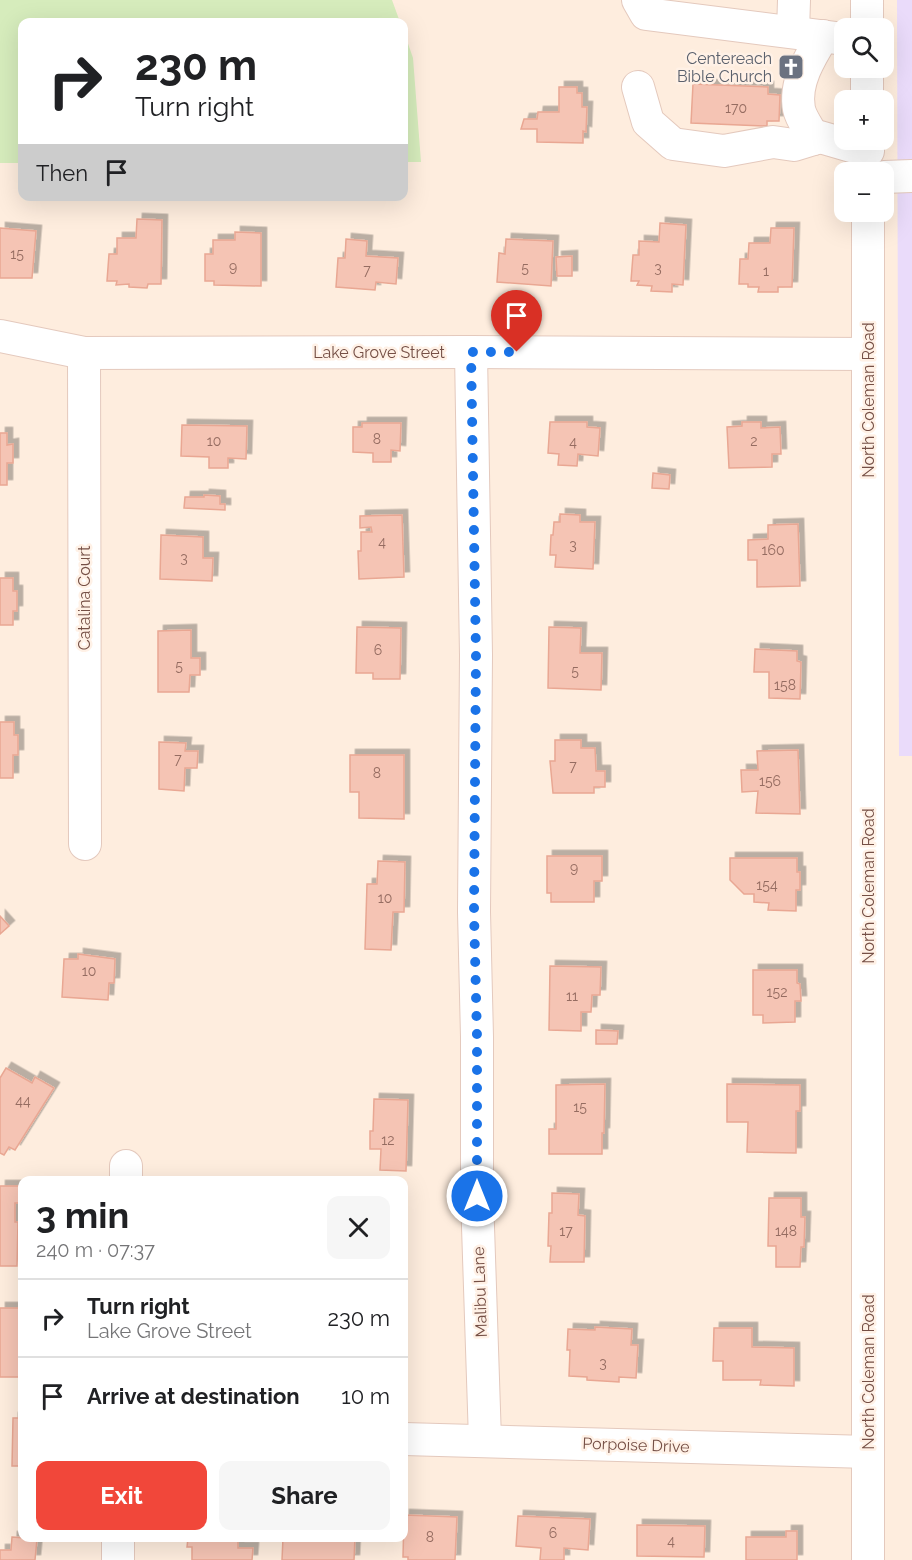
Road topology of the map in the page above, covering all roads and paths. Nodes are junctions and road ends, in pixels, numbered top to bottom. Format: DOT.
graph roads {
  1 [pos="638,0"];
  2 [pos="794,0"];
  3 [pos="867,0"];
  4 [pos="867,18"];
  5 [pos="820,36"];
  6 [pos="638,87"];
  7 [pos="814,139"];
  8 [pos="872,160"];
  9 [pos="912,176"];
  10 [pos="868,222"];
  11 [pos="0,336"];
  12 [pos="471,352"];
  13 [pos="84,353"];
  14 [pos="868,354"];
  15 [pos="85,844"];
  16 [pos="408,1439"];
  17 [pos="485,1440"];
  18 [pos="868,1452"];
  19 [pos="118,1542"];
  20 [pos="118,1560"];
  21 [pos="868,1560"];
  1 -- 5 [label="street"];
  2 -- 5 [label="street"];
  3 -- 4 [label="street"];
  5 -- 7 [label="street"];
  6 -- 7 [label="street"];
  7 -- 8 [label="street"];
  8 -- 9 [label="street"];
  10 -- 14 [label="street, North Coleman Road"];
  11 -- 13 [label="street, Lake Grove Street"];
  12 -- 13 [label="street, Lake Grove Street"];
  12 -- 14 [label="street, Lake Grove Street"];
  12 -- 17 [label="street, Malibu Lane"];
  13 -- 15 [label="street, Catalina Court"];
  14 -- 18 [label="street, North Coleman Road"];
  16 -- 17 [label="street, Porpoise Drive"];
  17 -- 18 [label="street, Porpoise Drive"];
  18 -- 21 [label="street, North Coleman Road"];
  19 -- 20 [label="street"];
}
